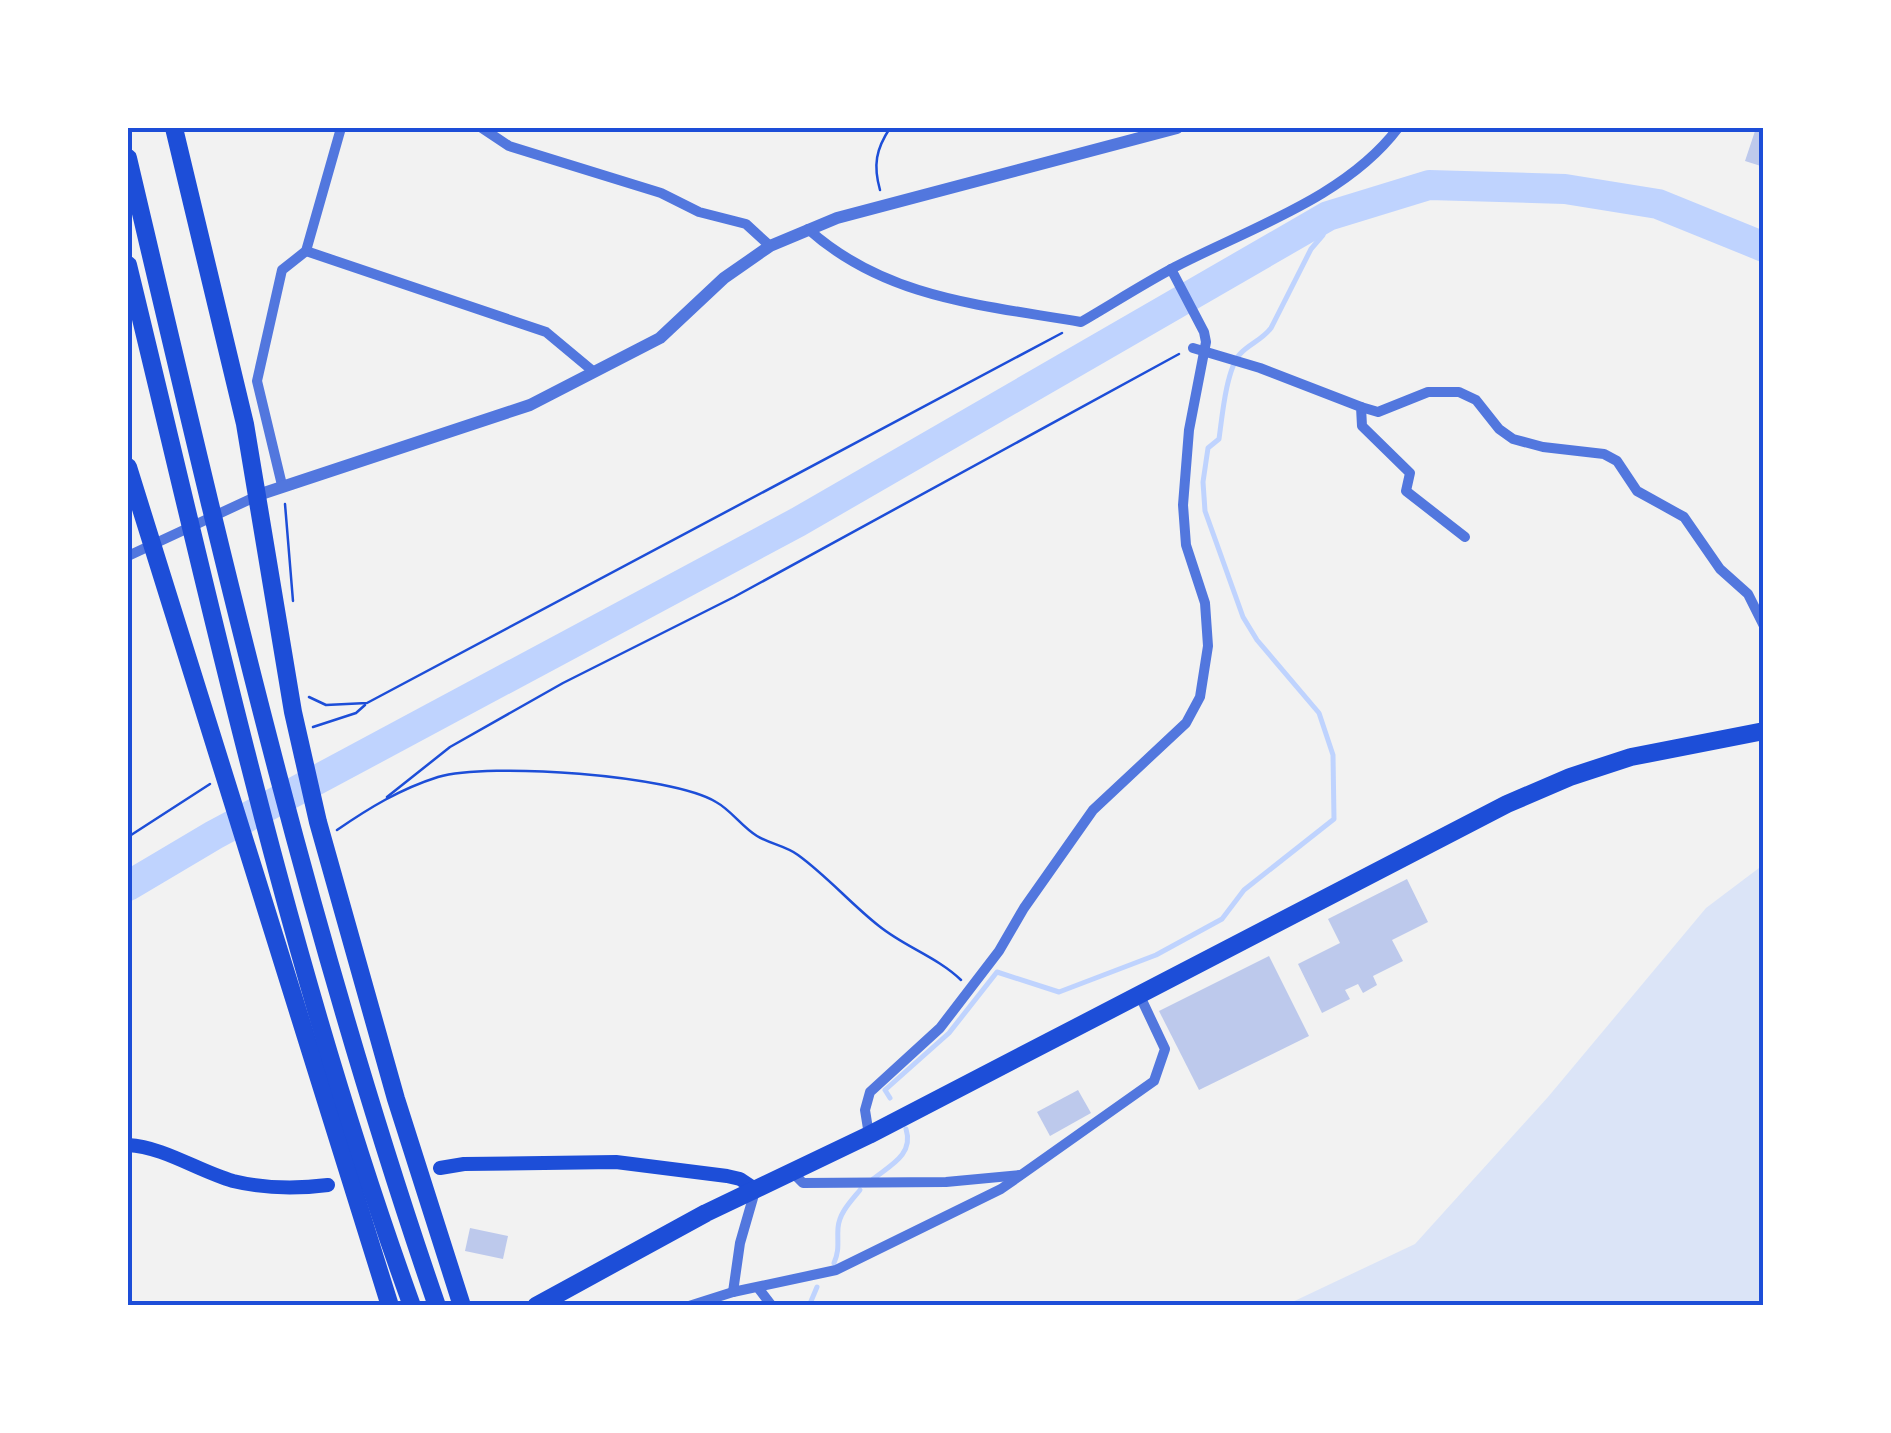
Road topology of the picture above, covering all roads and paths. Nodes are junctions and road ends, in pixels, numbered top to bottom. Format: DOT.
graph roads {
  1 [pos="174,128"];
  2 [pos="341,128"];
  3 [pos="482,128"];
  4 [pos="890,128"];
  5 [pos="1178,128"];
  6 [pos="1398,128"];
  7 [pos="128,158"];
  8 [pos="884,206"];
  9 [pos="808,229"];
  10 [pos="770,246"];
  11 [pos="306,250"];
  12 [pos="128,265"];
  13 [pos="1174,274"];
  14 [pos="1081,322"];
  15 [pos="1199,349"];
  16 [pos="594,372"];
  17 [pos="1361,407"];
  18 [pos="128,467"];
  19 [pos="282,485"];
  20 [pos="258,496"];
  21 [pos="1465,538"];
  22 [pos="150,546"];
  23 [pos="128,556"];
  24 [pos="294,611"];
  25 [pos="1764,626"];
  26 [pos="309,697"];
  27 [pos="1764,731"];
  28 [pos="226,779"];
  29 [pos="388,796"];
  30 [pos="321,831"];
  31 [pos="128,837"];
  32 [pos="969,991"];
  33 [pos="1139,994"];
  34 [pos="869,1135"];
  35 [pos="128,1145"];
  36 [pos="440,1168"];
  37 [pos="790,1171"];
  38 [pos="405,1173"];
  39 [pos="1021,1176"];
  40 [pos="361,1180"];
  41 [pos="328,1185"];
  42 [pos="755,1189"];
  43 [pos="759,1289"];
  44 [pos="733,1292"];
  45 [pos="390,1306"];
  46 [pos="412,1306"];
  47 [pos="438,1306"];
  48 [pos="462,1306"];
  49 [pos="536,1306"];
  50 [pos="690,1306"];
  51 [pos="772,1306"];
  1 -- 20 [label="highway"];
  2 -- 11 [label="street"];
  3 -- 10 [label="street"];
  4 -- 8 [label="path"];
  5 -- 8 [label="street"];
  6 -- 13 [label="street"];
  7 -- 47 [label="highway"];
  8 -- 9 [label="street"];
  9 -- 10 [label="street"];
  9 -- 14 [label="street"];
  10 -- 16 [label="street"];
  11 -- 16 [label="street"];
  11 -- 19 [label="street"];
  12 -- 46 [label="highway"];
  13 -- 14 [label="street"];
  13 -- 15 [label="street"];
  14 -- 26 [label="path"];
  15 -- 17 [label="street"];
  15 -- 29 [label="path"];
  15 -- 32 [label="street"];
  16 -- 19 [label="street"];
  17 -- 21 [label="street"];
  17 -- 25 [label="street"];
  18 -- 22 [label="highway"];
  19 -- 20 [label="street"];
  19 -- 24 [label="path"];
  20 -- 22 [label="street"];
  20 -- 30 [label="highway"];
  22 -- 23 [label="street"];
  22 -- 28 [label="highway"];
  27 -- 33 [label="highway"];
  28 -- 31 [label="path"];
  28 -- 45 [label="highway"];
  29 -- 30 [label="path"];
  29 -- 32 [label="path"];
  30 -- 48 [label="highway"];
  32 -- 34 [label="street"];
  33 -- 34 [label="highway"];
  33 -- 39 [label="street"];
  34 -- 37 [label="highway"];
  35 -- 41 [label="main road"];
  36 -- 42 [label="main road"];
  37 -- 39 [label="street"];
  37 -- 42 [label="highway"];
  38 -- 40 [label="main road"];
  39 -- 43 [label="street"];
  42 -- 44 [label="street"];
  42 -- 49 [label="highway"];
  43 -- 44 [label="street"];
  43 -- 51 [label="street"];
  44 -- 50 [label="street"];
}
